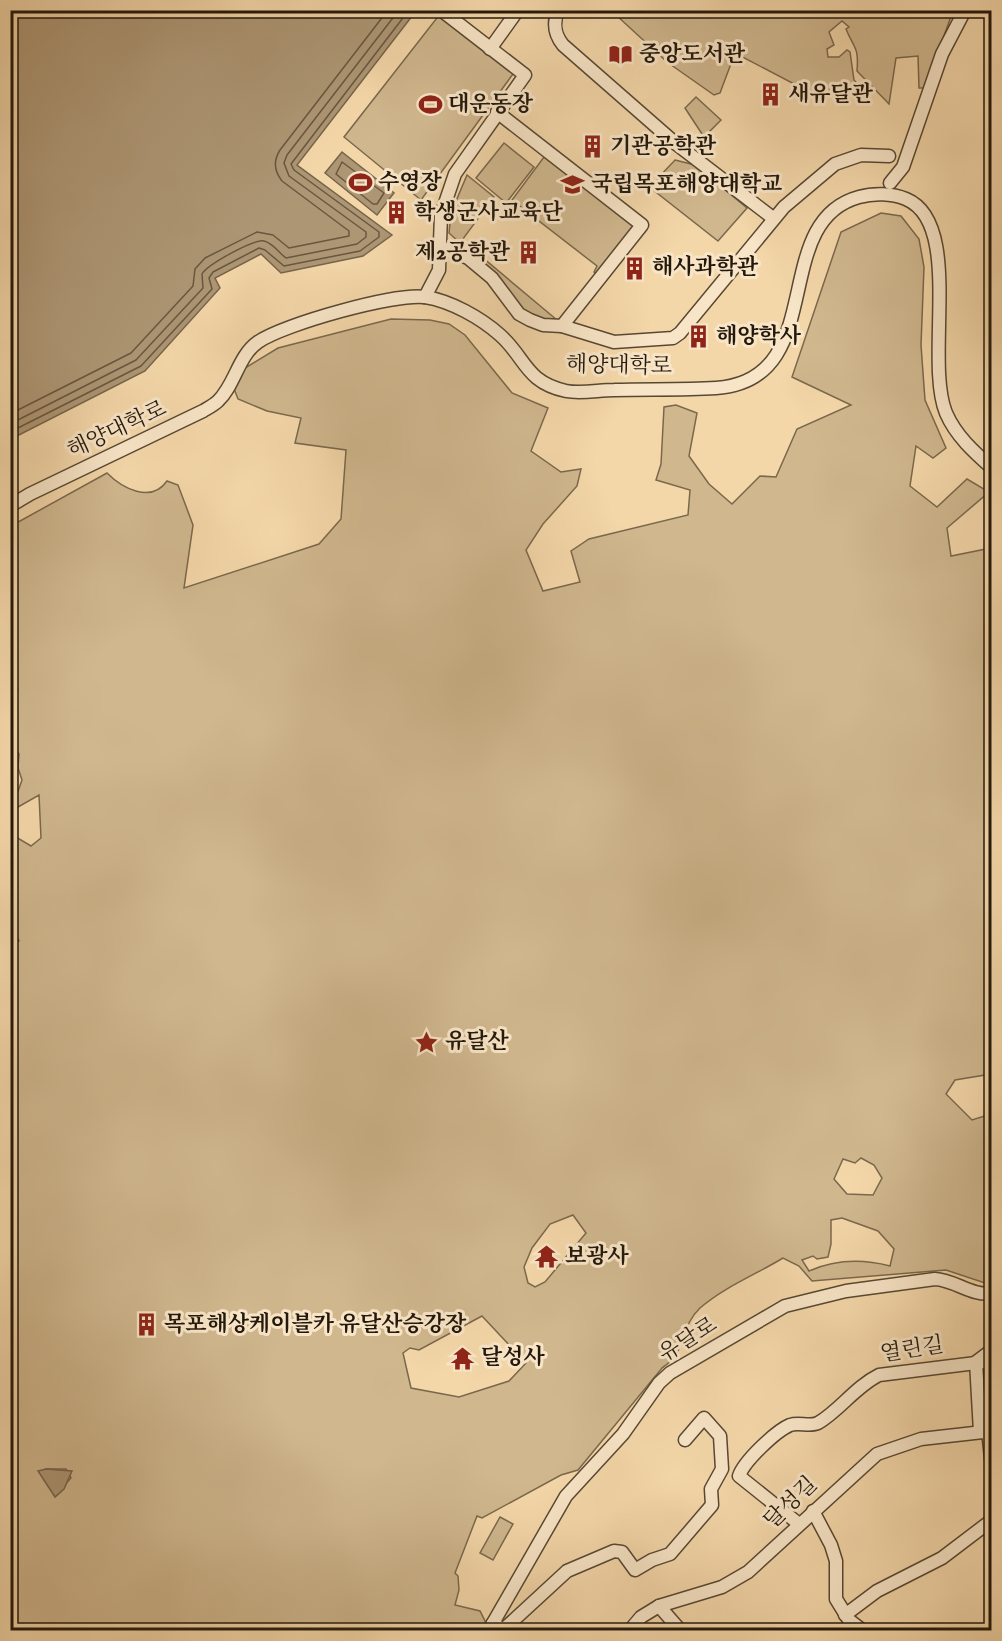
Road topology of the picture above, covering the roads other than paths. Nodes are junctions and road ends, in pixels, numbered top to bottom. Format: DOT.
graph roads {
  1 [pos="441,10"];
  2 [pos="518,10"];
  3 [pos="558,10"];
  4 [pos="965,10"];
  5 [pos="490,48"];
  6 [pos="497,112"];
  7 [pos="889,156"];
  8 [pos="890,183"];
  9 [pos="773,218"];
  10 [pos="438,246"];
  11 [pos="425,297"];
  12 [pos="562,327"];
  13 [pos="992,468"];
  14 [pos="10,506"];
  15 [pos="992,1293"];
  16 [pos="992,1350"];
  17 [pos="992,1361"];
  18 [pos="976,1362"];
  19 [pos="987,1431"];
  20 [pos="685,1440"];
  21 [pos="992,1467"];
  22 [pos="813,1511"];
  23 [pos="992,1520"];
  24 [pos="799,1524"];
  25 [pos="659,1606"];
  26 [pos="845,1615"];
  27 [pos="497,1629"];
  28 [pos="630,1630"];
  29 [pos="680,1630"];
  30 [pos="862,1630"];
  1 -- 5 [label="street"];
  2 -- 5 [label="street"];
  3 -- 9 [label="street"];
  4 -- 8 [label="street"];
  5 -- 6 [label="street"];
  6 -- 10 [label="street"];
  6 -- 12 [label="street"];
  7 -- 9 [label="street"];
  9 -- 12 [label="street"];
  10 -- 11 [label="street"];
  10 -- 12 [label="street"];
  11 -- 13 [label="street, 해양대학로"];
  11 -- 14 [label="street, 해양대학로"];
  15 -- 27 [label="street, 유달로"];
  16 -- 18 [label="street"];
  17 -- 18 [label="street, 열린길"];
  18 -- 19 [label="street"];
  18 -- 24 [label="street, 열린길"];
  19 -- 21 [label="street"];
  19 -- 22 [label="street, 달성길"];
  20 -- 27 [label="street"];
  22 -- 24 [label="street, 달성길"];
  22 -- 26 [label="street"];
  23 -- 26 [label="street"];
  24 -- 25 [label="street, 달성길"];
  25 -- 28 [label="street, 달성길"];
  25 -- 29 [label="street"];
  26 -- 30 [label="street"];
}
